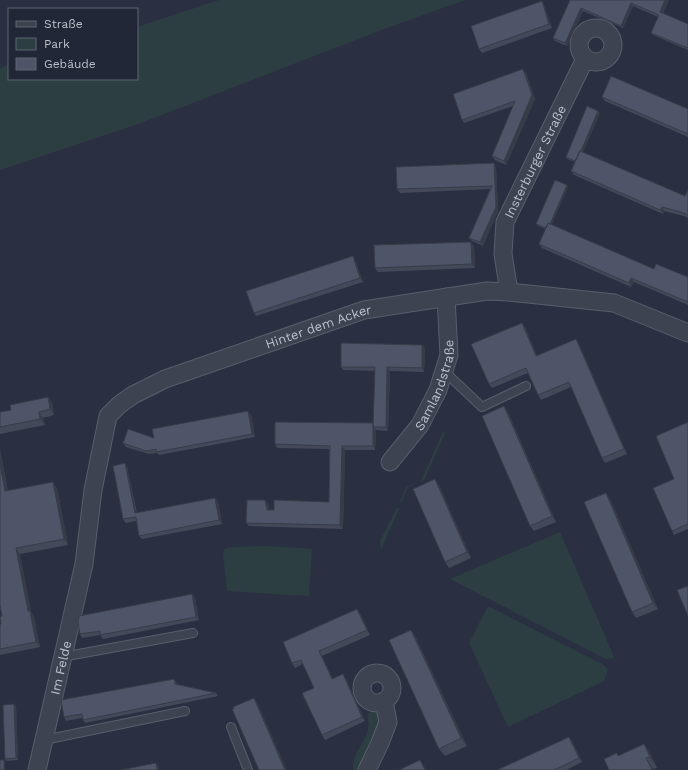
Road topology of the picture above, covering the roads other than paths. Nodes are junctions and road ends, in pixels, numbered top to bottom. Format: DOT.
graph roads {
  1 [pos="585,59"];
  2 [pos="509,292"];
  3 [pos="446,297"];
  4 [pos="688,333"];
  5 [pos="444,371"];
  6 [pos="526,386"];
  7 [pos="390,462"];
  8 [pos="84,564"];
  9 [pos="193,633"];
  10 [pos="62,657"];
  11 [pos="384,701"];
  12 [pos="185,711"];
  13 [pos="230,727"];
  14 [pos="44,740"];
  15 [pos="37,770"];
  16 [pos="248,770"];
  17 [pos="367,770"];
  1 -- 2 [label="street, Insterburger Straße"];
  2 -- 3 [label="street, Hinter dem Acker"];
  2 -- 4 [label="street, Hinter dem Acker"];
  3 -- 5 [label="street, Samlandstraße"];
  3 -- 8 [label="street, Hinter dem Acker"];
  5 -- 6 [label="lane"];
  5 -- 7 [label="street, Samlandstraße"];
  8 -- 10 [label="street, Im Felde"];
  9 -- 10 [label="lane"];
  10 -- 14 [label="street, Im Felde"];
  11 -- 17 [label="street"];
  12 -- 14 [label="lane"];
  13 -- 16 [label="lane"];
  14 -- 15 [label="street, Im Felde"];
}
